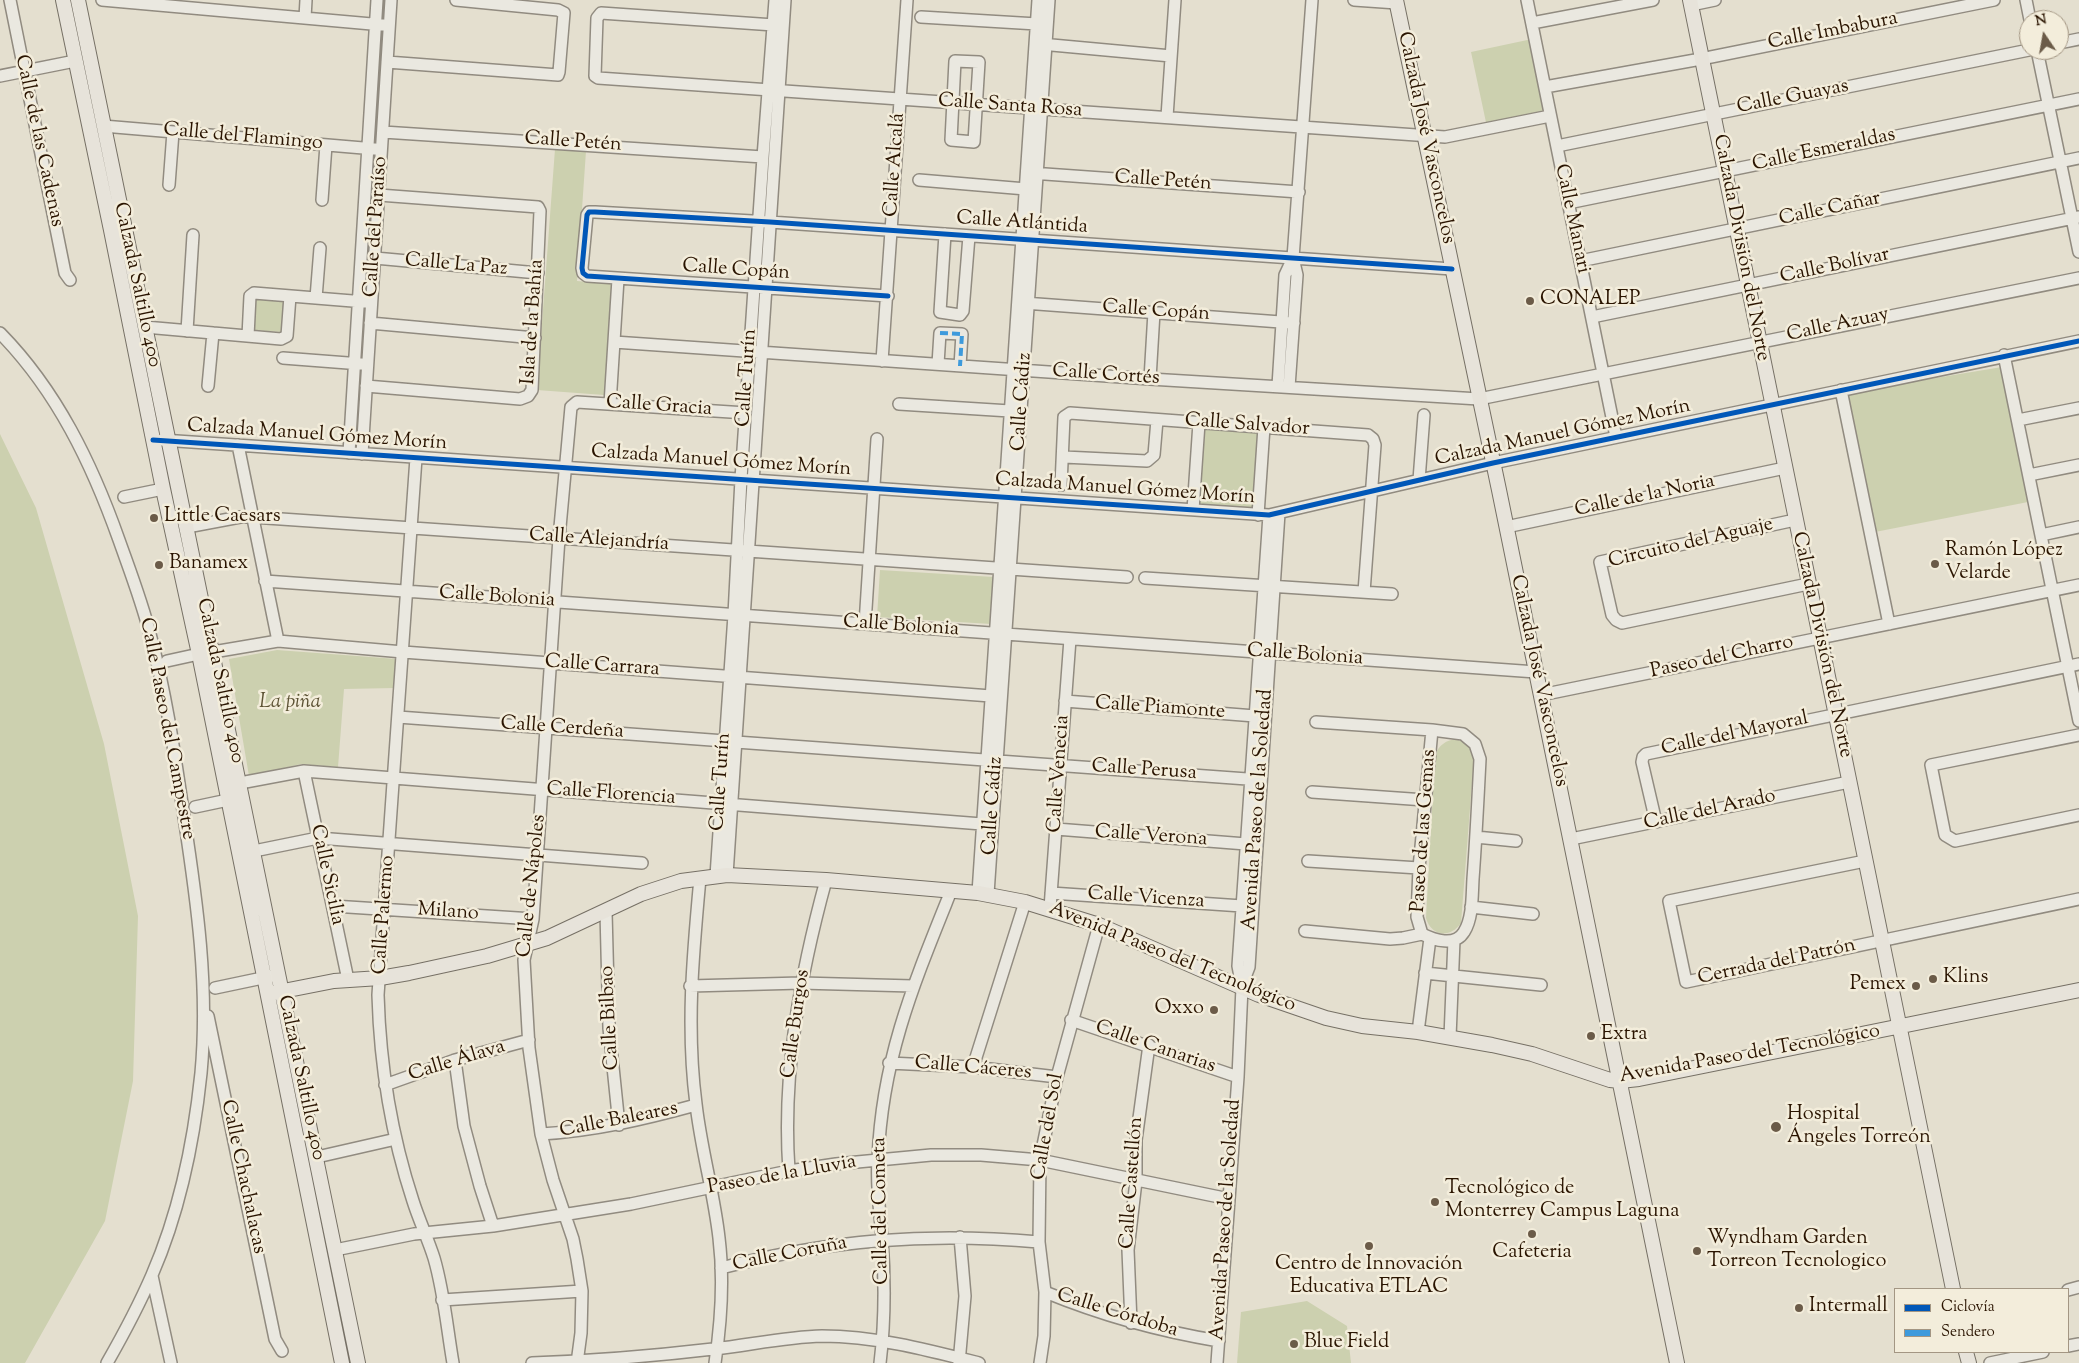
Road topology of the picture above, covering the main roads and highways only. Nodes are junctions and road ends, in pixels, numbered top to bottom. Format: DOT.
graph roads {
  1 [pos="63,0"];
  2 [pos="78,0"];
  3 [pos="1397,2"];
  4 [pos="1690,2"];
  5 [pos="271,976"];
  6 [pos="2079,990"];
  7 [pos="275,993"];
  8 [pos="1898,1028"];
  9 [pos="1620,1081"];
  10 [pos="1953,1288"];
  11 [pos="342,1363"];
  12 [pos="358,1363"];
  13 [pos="1677,1363"];
  1 -- 5 [label="main road, Calzada Saltillo 400"];
  2 -- 5 [label="main road, Calzada Saltillo 400"];
  3 -- 9 [label="main road, Calzada José Vasconcelos"];
  4 -- 8 [label="main road, Calzada División del Norte"];
  5 -- 7 [label="main road, Calzada Saltillo 400"];
  6 -- 8 [label="main road, Avenida Paseo del Tecnológico"];
  7 -- 9 [label="main road, Avenida Paseo del Tecnológico"];
  7 -- 11 [label="main road, Calzada Saltillo 400"];
  7 -- 12 [label="main road, Calzada Saltillo 400"];
  8 -- 9 [label="main road, Avenida Paseo del Tecnológico"];
  8 -- 10 [label="main road, Calzada División del Norte"];
  9 -- 13 [label="main road, Calzada José Vasconcelos"];
}
